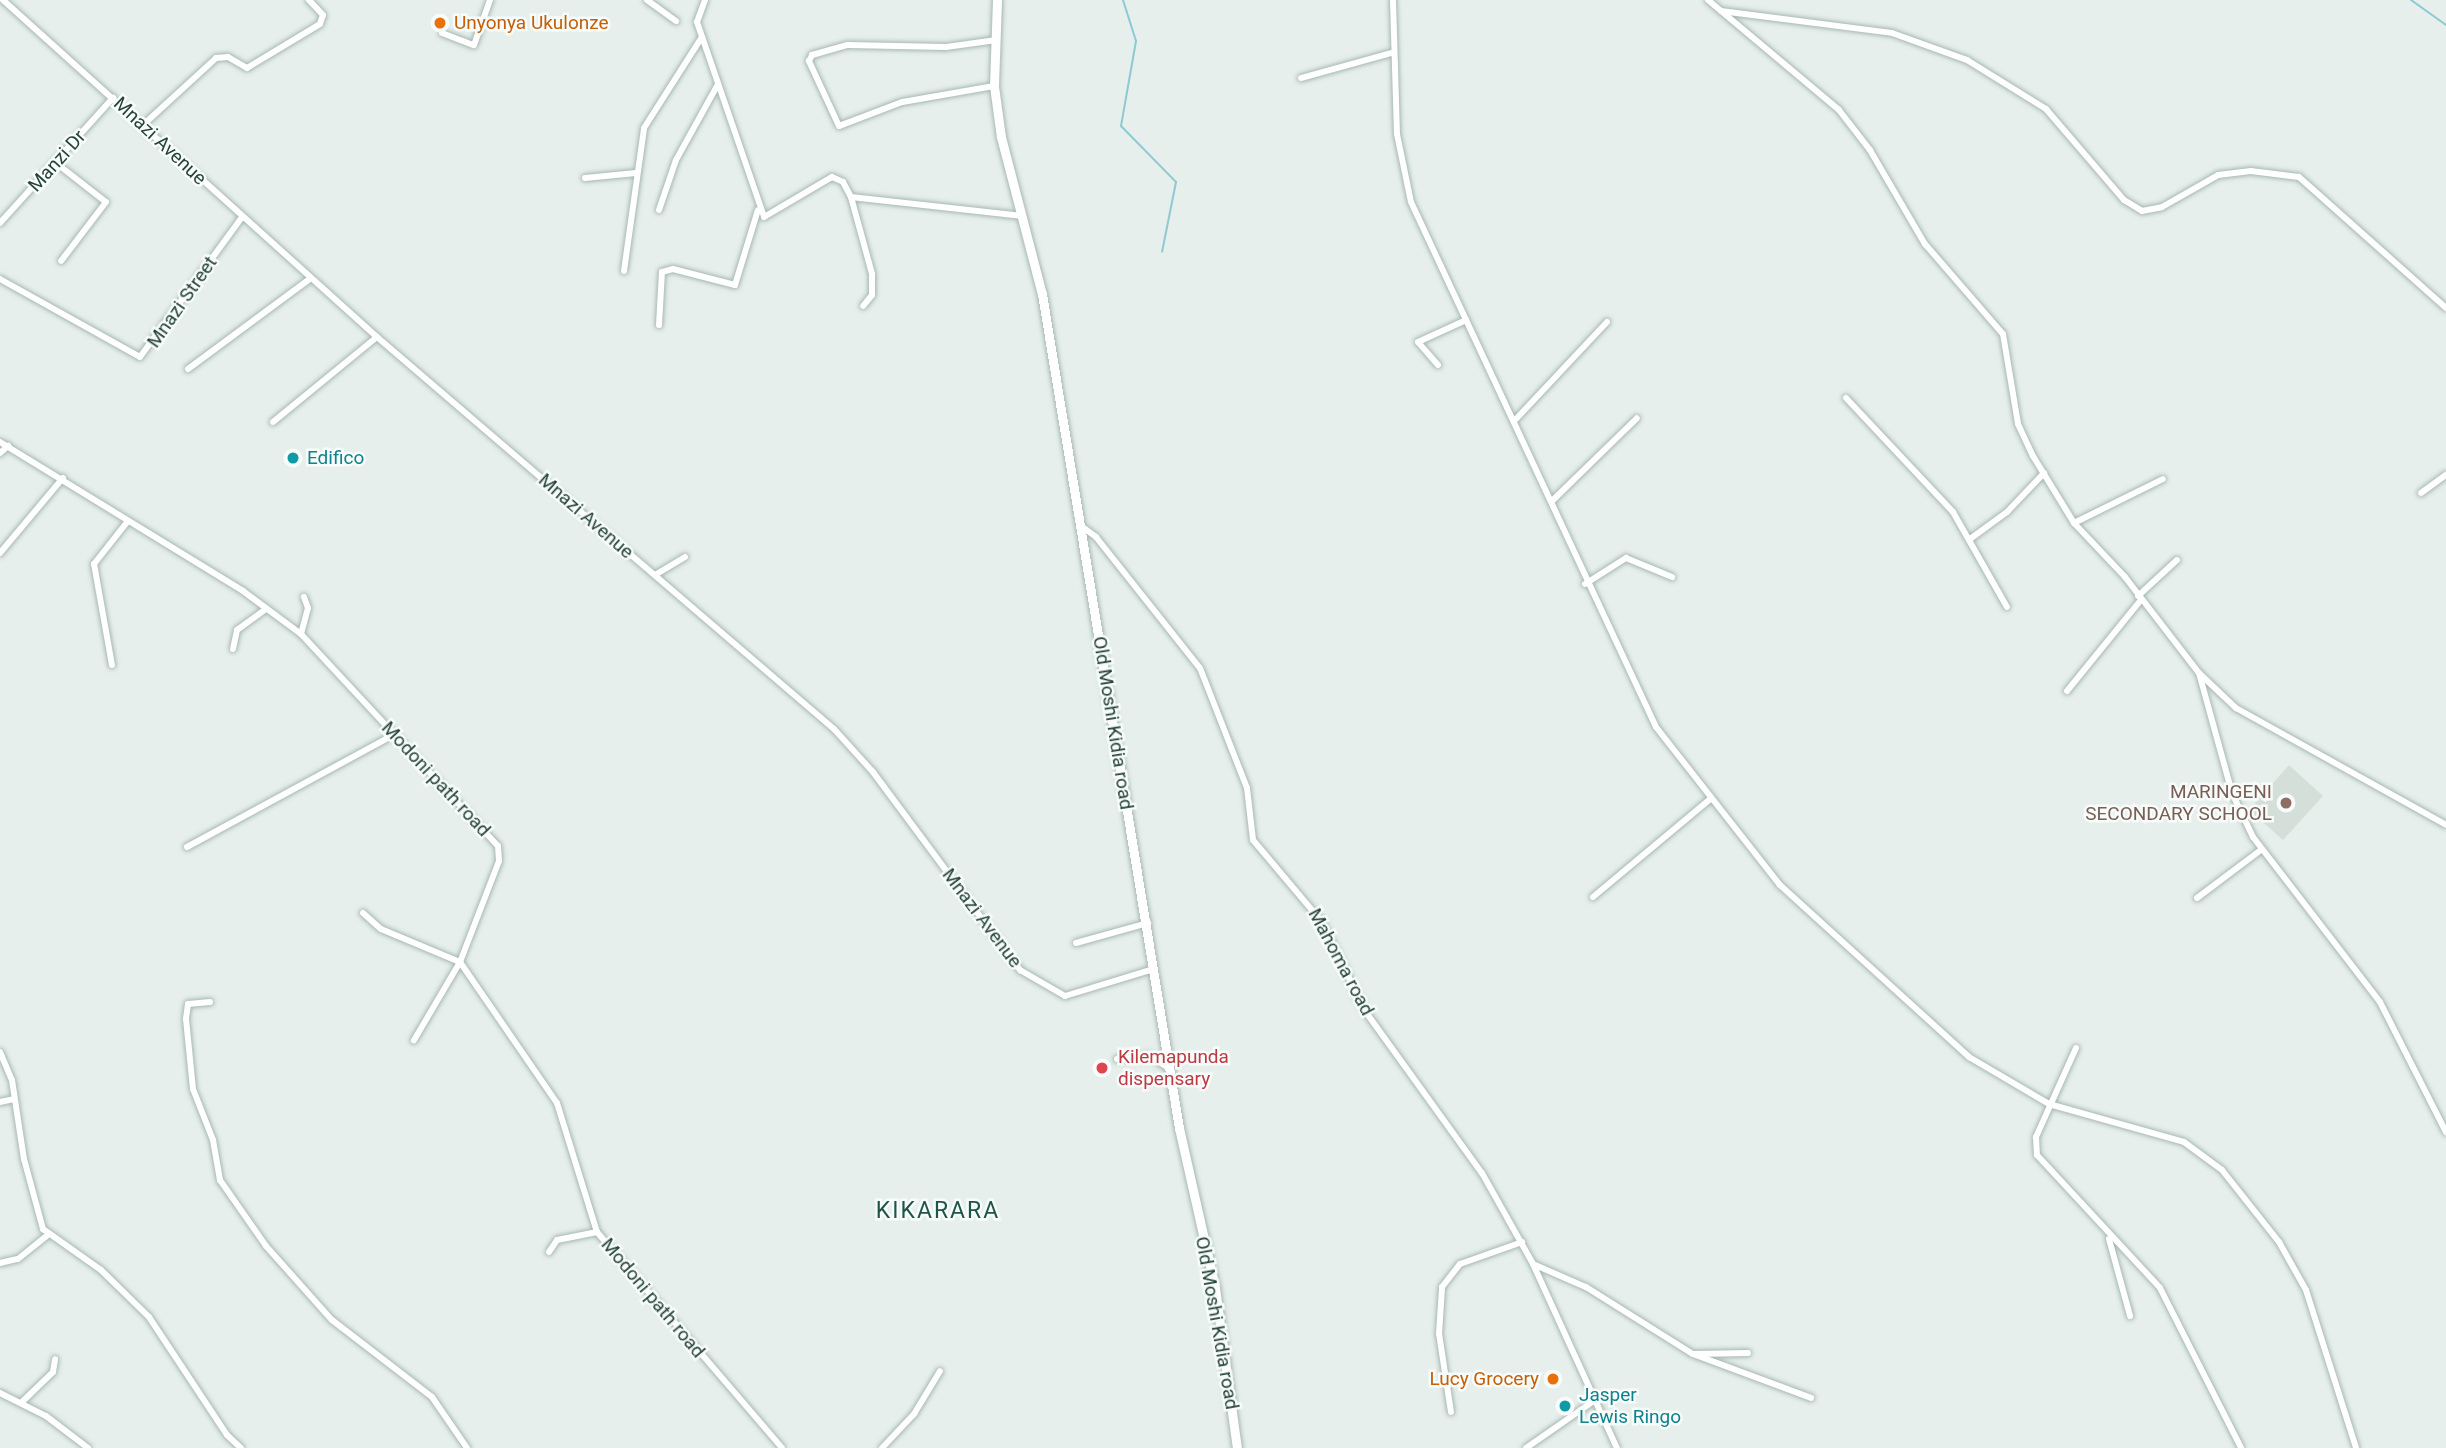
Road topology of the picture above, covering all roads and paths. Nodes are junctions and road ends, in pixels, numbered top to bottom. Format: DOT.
graph roads {
  1 [pos="3,0"];
  2 [pos="309,0"];
  3 [pos="490,0"];
  4 [pos="646,0"];
  5 [pos="705,0"];
  6 [pos="997,0"];
  7 [pos="1393,0"];
  8 [pos="1708,0"];
  9 [pos="1721,11"];
  10 [pos="676,21"];
  11 [pos="442,33"];
  12 [pos="702,37"];
  13 [pos="998,40"];
  14 [pos="1391,53"];
  15 [pos="1301,78"];
  16 [pos="717,86"];
  17 [pos="994,86"];
  18 [pos="113,98"];
  19 [pos="143,125"];
  20 [pos="56,163"];
  21 [pos="636,173"];
  22 [pos="585,178"];
  23 [pos="851,198"];
  24 [pos="659,210"];
  25 [pos="758,210"];
  26 [pos="1023,216"];
  27 [pos="242,217"];
  28 [pos="0,223"];
  29 [pos="61,261"];
  30 [pos="624,271"];
  31 [pos="312,278"];
  32 [pos="0,279"];
  33 [pos="863,306"];
  34 [pos="2446,308"];
  35 [pos="1466,320"];
  36 [pos="1607,322"];
  37 [pos="659,325"];
  38 [pos="377,337"];
  39 [pos="1438,365"];
  40 [pos="188,369"];
  41 [pos="1846,398"];
  42 [pos="1637,418"];
  43 [pos="1516,419"];
  44 [pos="273,422"];
  45 [pos="0,442"];
  46 [pos="8,446"];
  47 [pos="0,453"];
  48 [pos="2044,473"];
  49 [pos="2446,475"];
  50 [pos="63,478"];
  51 [pos="2163,479"];
  52 [pos="2421,492"];
  53 [pos="1553,500"];
  54 [pos="128,521"];
  55 [pos="2074,523"];
  56 [pos="1081,526"];
  57 [pos="1970,539"];
  58 [pos="0,553"];
  59 [pos="685,557"];
  60 [pos="2177,560"];
  61 [pos="655,575"];
  62 [pos="1672,577"];
  63 [pos="1585,584"];
  64 [pos="304,597"];
  65 [pos="2140,598"];
  66 [pos="2007,607"];
  67 [pos="266,609"];
  68 [pos="301,634"];
  69 [pos="233,649"];
  70 [pos="112,665"];
  71 [pos="2199,673"];
  72 [pos="2067,691"];
  73 [pos="393,736"];
  74 [pos="1710,799"];
  75 [pos="2446,825"];
  76 [pos="187,847"];
  77 [pos="2261,850"];
  78 [pos="1593,897"];
  79 [pos="2197,898"];
  80 [pos="363,913"];
  81 [pos="1147,923"];
  82 [pos="1076,943"];
  83 [pos="460,962"];
  84 [pos="1155,968"];
  85 [pos="210,1002"];
  86 [pos="414,1040"];
  87 [pos="2077,1048"];
  88 [pos="0,1052"];
  89 [pos="1117,1059"];
  90 [pos="1171,1070"];
  91 [pos="15,1099"];
  92 [pos="0,1102"];
  93 [pos="2049,1104"];
  94 [pos="2446,1132"];
  95 [pos="597,1232"];
  96 [pos="48,1235"];
  97 [pos="2109,1239"];
  98 [pos="1522,1242"];
  99 [pos="549,1252"];
  100 [pos="0,1263"];
  101 [pos="1534,1264"];
  102 [pos="2130,1316"];
  103 [pos="1748,1353"];
  104 [pos="1693,1354"];
  105 [pos="55,1359"];
  106 [pos="940,1371"];
  107 [pos="0,1393"];
  108 [pos="1811,1398"];
  109 [pos="1595,1401"];
  110 [pos="22,1402"];
  111 [pos="1451,1412"];
  112 [pos="2239,1446"];
  113 [pos="88,1448"];
  114 [pos="241,1448"];
  115 [pos="467,1448"];
  116 [pos="782,1448"];
  117 [pos="882,1448"];
  118 [pos="1237,1448"];
  119 [pos="1526,1448"];
  120 [pos="1617,1448"];
  121 [pos="2356,1448"];
  1 -- 18 [label="street, Mnazi Avenue"];
  2 -- 19 [label="street"];
  3 -- 11 [label="street"];
  4 -- 10 [label="street"];
  5 -- 12 [label="street"];
  6 -- 13 [label="street, Old Moshi Kidia road"];
  7 -- 14 [label="street"];
  8 -- 9 [label="street"];
  9 -- 34 [label="street"];
  9 -- 48 [label="street"];
  12 -- 16 [label="street"];
  12 -- 21 [label="street"];
  13 -- 17 [label="street, Old Moshi Kidia road"];
  13 -- 17 [label="street"];
  14 -- 15 [label="street"];
  14 -- 35 [label="street"];
  16 -- 24 [label="street"];
  16 -- 25 [label="street"];
  17 -- 26 [label="street, Old Moshi Kidia road"];
  18 -- 19 [label="street, Mnazi Avenue"];
  18 -- 20 [label="street, Manzi Dr"];
  19 -- 27 [label="street, Mnazi Avenue"];
  20 -- 28 [label="street, Manzi Dr"];
  20 -- 29 [label="street"];
  21 -- 22 [label="street"];
  21 -- 30 [label="street"];
  23 -- 25 [label="street"];
  23 -- 26 [label="street"];
  23 -- 33 [label="street"];
  25 -- 37 [label="street"];
  26 -- 56 [label="street, Old Moshi Kidia road"];
  27 -- 31 [label="street, Mnazi Avenue"];
  27 -- 32 [label="street, Mnazi Street"];
  31 -- 38 [label="street, Mnazi Avenue"];
  31 -- 40 [label="street"];
  35 -- 39 [label="street"];
  35 -- 43 [label="street"];
  36 -- 43 [label="street"];
  38 -- 44 [label="street"];
  38 -- 61 [label="street, Mnazi Avenue"];
  41 -- 57 [label="street"];
  42 -- 53 [label="street"];
  43 -- 53 [label="street"];
  45 -- 46 [label="street, Modoni path road"];
  46 -- 47 [label="street"];
  46 -- 50 [label="street, Modoni path road"];
  48 -- 55 [label="street"];
  48 -- 57 [label="street"];
  49 -- 52 [label="street"];
  50 -- 54 [label="street, Modoni path road"];
  50 -- 58 [label="street"];
  51 -- 55 [label="street"];
  53 -- 63 [label="street"];
  54 -- 67 [label="street, Modoni path road"];
  54 -- 70 [label="street"];
  55 -- 65 [label="street"];
  56 -- 81 [label="street, Old Moshi Kidia road"];
  56 -- 98 [label="street, Mahoma road"];
  57 -- 66 [label="street"];
  59 -- 61 [label="street"];
  60 -- 65 [label="street"];
  61 -- 84 [label="street, Mnazi Avenue"];
  62 -- 63 [label="street"];
  63 -- 74 [label="street"];
  64 -- 68 [label="street"];
  65 -- 71 [label="street"];
  65 -- 72 [label="street"];
  67 -- 68 [label="street, Modoni path road"];
  67 -- 69 [label="street"];
  68 -- 73 [label="street, Modoni path road"];
  71 -- 75 [label="street"];
  71 -- 77 [label="street"];
  73 -- 76 [label="street"];
  73 -- 83 [label="street, Modoni path road"];
  74 -- 78 [label="street"];
  74 -- 93 [label="street"];
  77 -- 79 [label="street"];
  77 -- 94 [label="street"];
  80 -- 83 [label="street"];
  81 -- 82 [label="street"];
  81 -- 84 [label="street, Old Moshi Kidia road"];
  83 -- 86 [label="street"];
  83 -- 95 [label="street, Modoni path road"];
  84 -- 90 [label="street, Old Moshi Kidia road"];
  85 -- 115 [label="street"];
  87 -- 93 [label="street"];
  88 -- 91 [label="street"];
  89 -- 90 [label="street"];
  90 -- 118 [label="street, Old Moshi Kidia road"];
  91 -- 92 [label="street"];
  91 -- 96 [label="street"];
  93 -- 97 [label="street"];
  93 -- 121 [label="street"];
  95 -- 99 [label="street"];
  95 -- 116 [label="street, Modoni path road"];
  96 -- 100 [label="street"];
  96 -- 114 [label="street"];
  97 -- 102 [label="street"];
  97 -- 112 [label="street"];
  98 -- 101 [label="street, Mahoma road"];
  98 -- 111 [label="street"];
  101 -- 104 [label="street"];
  101 -- 109 [label="street, Mahoma road"];
  103 -- 104 [label="street"];
  104 -- 108 [label="street"];
  105 -- 110 [label="street"];
  106 -- 117 [label="street"];
  107 -- 110 [label="street"];
  109 -- 119 [label="street"];
  109 -- 120 [label="street, Mahoma road"];
  110 -- 113 [label="street"];
}
